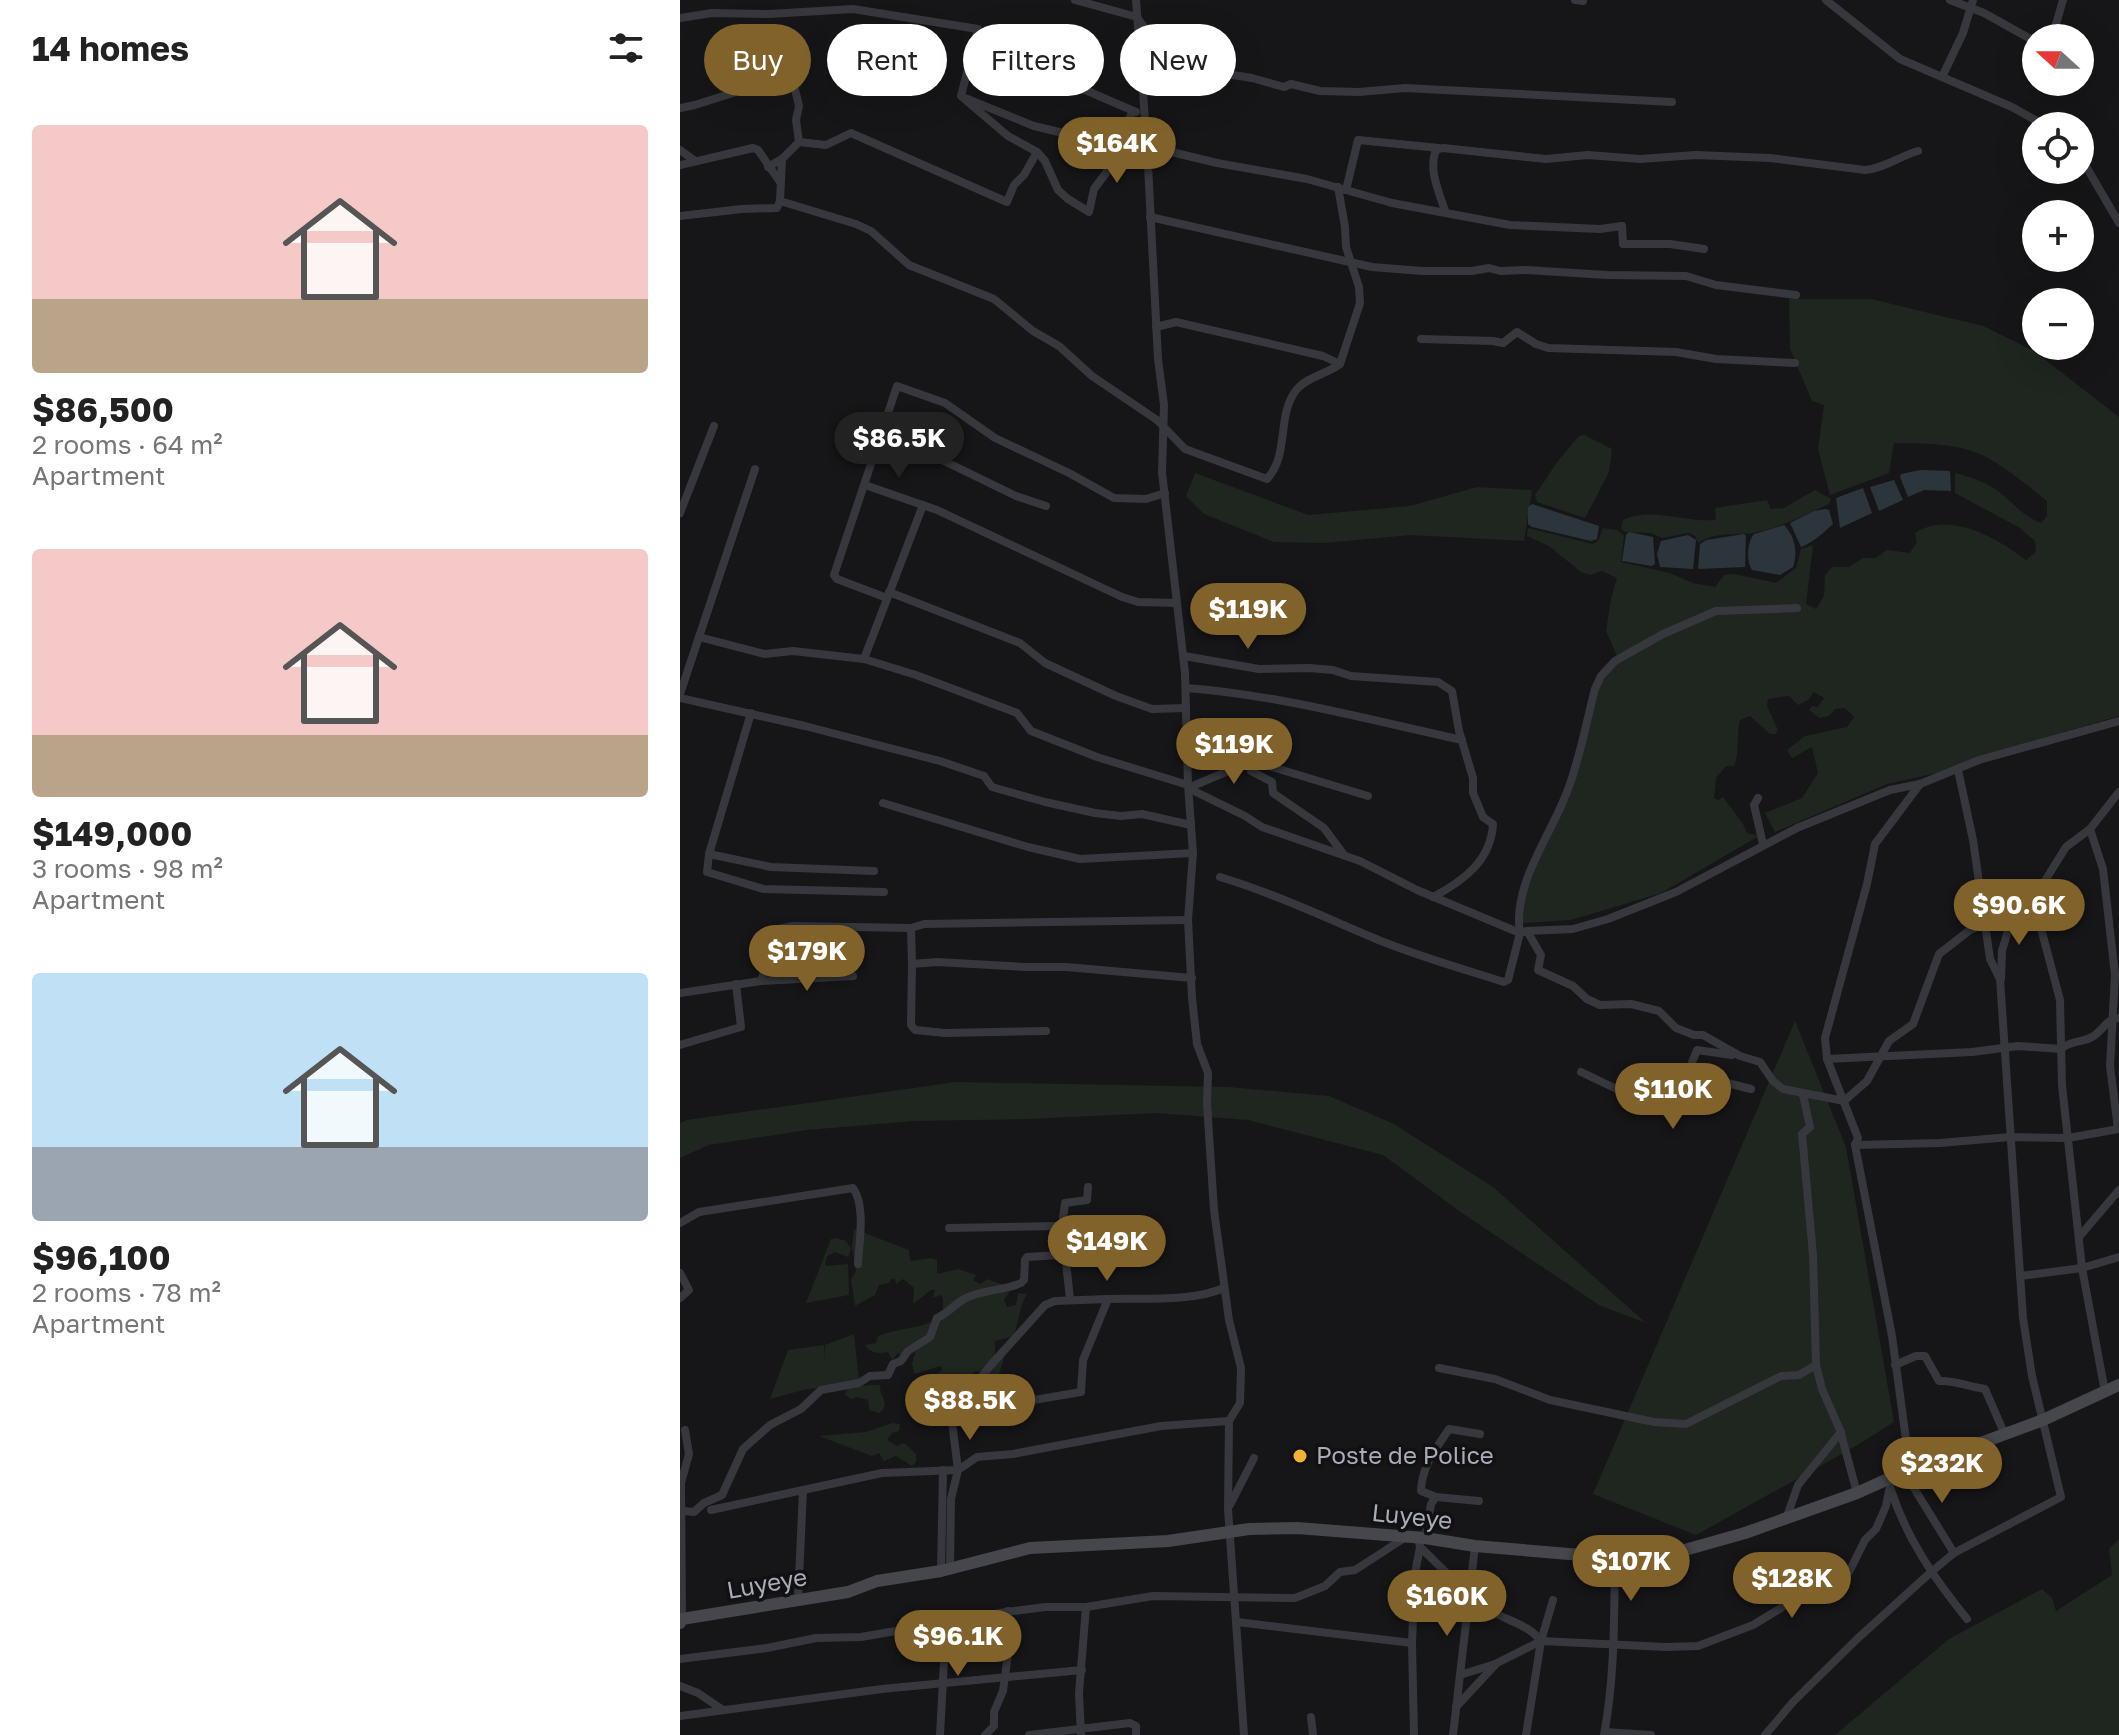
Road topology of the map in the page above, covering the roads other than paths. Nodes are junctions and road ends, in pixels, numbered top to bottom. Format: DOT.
graph roads {
  1 [pos="1075,0"];
  2 [pos="1136,0"];
  3 [pos="1575,0"];
  4 [pos="1826,0"];
  5 [pos="1950,0"];
  6 [pos="2063,0"];
  7 [pos="1583,1"];
  8 [pos="1972,4"];
  9 [pos="1137,17"];
  10 [pos="680,18"];
  11 [pos="1138,24"];
  12 [pos="1142,24"];
  13 [pos="2056,24"];
  14 [pos="963,26"];
  15 [pos="2022,34"];
  16 [pos="1236,75"];
  17 [pos="1942,77"];
  18 [pos="1099,96"];
  19 [pos="1143,96"];
  20 [pos="965,98"];
  21 [pos="1672,102"];
  22 [pos="680,108"];
  23 [pos="1133,111"];
  24 [pos="2022,113"];
  25 [pos="1144,115"];
  26 [pos="799,142"];
  27 [pos="1113,145"];
  28 [pos="1147,146"];
  29 [pos="1440,148"];
  30 [pos="680,150"];
  31 [pos="1918,151"];
  32 [pos="1037,152"];
  33 [pos="782,159"];
  34 [pos="695,161"];
  35 [pos="680,165"];
  36 [pos="768,167"];
  37 [pos="2094,180"];
  38 [pos="780,182"];
  39 [pos="1342,188"];
  40 [pos="780,201"];
  41 [pos="1445,211"];
  42 [pos="680,216"];
  43 [pos="1150,217"];
  44 [pos="2119,223"];
  45 [pos="1704,249"];
  46 [pos="1351,263"];
  47 [pos="1796,295"];
  48 [pos="1156,327"];
  49 [pos="1421,339"];
  50 [pos="1795,363"];
  51 [pos="1340,364"];
  52 [pos="1162,424"];
  53 [pos="714,426"];
  54 [pos="881,438"];
  55 [pos="755,469"];
  56 [pos="865,485"];
  57 [pos="1165,493"];
  58 [pos="923,505"];
  59 [pos="1046,506"];
  60 [pos="680,513"];
  61 [pos="888,595"];
  62 [pos="1177,603"];
  63 [pos="1797,608"];
  64 [pos="699,637"];
  65 [pos="1184,656"];
  66 [pos="864,659"];
  67 [pos="1186,688"];
  68 [pos="680,696"];
  69 [pos="1186,708"];
  70 [pos="751,713"];
  71 [pos="2119,721"];
  72 [pos="1186,735"];
  73 [pos="1462,740"];
  74 [pos="1252,761"];
  75 [pos="1958,770"];
  76 [pos="1920,784"];
  77 [pos="1191,788"];
  78 [pos="2119,792"];
  79 [pos="1368,796"];
  80 [pos="1758,798"];
  81 [pos="883,803"];
  82 [pos="1191,825"];
  83 [pos="2090,829"];
  84 [pos="1763,844"];
  85 [pos="1193,853"];
  86 [pos="709,854"];
  87 [pos="1344,855"];
  88 [pos="874,871"];
  89 [pos="1220,877"];
  90 [pos="884,892"];
  91 [pos="2036,895"];
  92 [pos="1433,897"];
  93 [pos="2015,909"];
  94 [pos="1188,920"];
  95 [pos="1985,924"];
  96 [pos="911,928"];
  97 [pos="1523,932"];
  98 [pos="912,964"];
  99 [pos="853,976"];
  100 [pos="1192,978"];
  101 [pos="2000,979"];
  102 [pos="761,981"];
  103 [pos="736,984"];
  104 [pos="680,993"];
  105 [pos="2116,1018"];
  106 [pos="1046,1031"];
  107 [pos="680,1045"];
  108 [pos="2004,1049"];
  109 [pos="2061,1049"];
  110 [pos="1740,1056"];
  111 [pos="1881,1057"];
  112 [pos="1827,1059"];
  113 [pos="1581,1072"];
  114 [pos="1688,1073"];
  115 [pos="1751,1089"];
  116 [pos="1803,1095"];
  117 [pos="1844,1101"];
  118 [pos="2119,1129"];
  119 [pos="2010,1137"];
  120 [pos="2068,1138"];
  121 [pos="1855,1145"];
  122 [pos="1088,1187"];
  123 [pos="2119,1190"];
  124 [pos="680,1223"];
  125 [pos="1062,1226"];
  126 [pos="949,1228"];
  127 [pos="2079,1237"];
  128 [pos="1150,1249"];
  129 [pos="1066,1253"];
  130 [pos="2119,1257"];
  131 [pos="858,1264"];
  132 [pos="2082,1268"];
  133 [pos="680,1273"];
  134 [pos="2020,1276"];
  135 [pos="1224,1288"];
  136 [pos="680,1298"];
  137 [pos="1070,1299"];
  138 [pos="1108,1299"];
  139 [pos="1816,1365"];
  140 [pos="1895,1365"];
  141 [pos="1439,1368"];
  142 [pos="2119,1385"];
  143 [pos="2105,1392"];
  144 [pos="952,1414"];
  145 [pos="2043,1420"];
  146 [pos="1229,1421"];
  147 [pos="685,1430"];
  148 [pos="1841,1432"];
  149 [pos="1480,1434"];
  150 [pos="2005,1435"];
  151 [pos="1254,1458"];
  152 [pos="943,1470"];
  153 [pos="958,1470"];
  154 [pos="1907,1471"];
  155 [pos="1889,1482"];
  156 [pos="803,1490"];
  157 [pos="1857,1493"];
  158 [pos="1436,1497"];
  159 [pos="1479,1501"];
  160 [pos="1228,1509"];
  161 [pos="711,1510"];
  162 [pos="683,1511"];
  163 [pos="1786,1519"];
  164 [pos="1230,1531"];
  165 [pos="1417,1540"];
  166 [pos="1475,1546"];
  167 [pos="1954,1553"];
  168 [pos="1615,1557"];
  169 [pos="946,1570"];
  170 [pos="1930,1573"];
  171 [pos="1470,1592"];
  172 [pos="1235,1598"];
  173 [pos="1553,1600"];
  174 [pos="798,1601"];
  175 [pos="1086,1607"];
  176 [pos="1008,1611"];
  177 [pos="1967,1619"];
  178 [pos="681,1621"];
  179 [pos="944,1622"];
  180 [pos="1237,1622"];
  181 [pos="1541,1641"];
  182 [pos="1412,1643"];
  183 [pos="1611,1643"];
  184 [pos="680,1659"];
  185 [pos="1495,1664"];
  186 [pos="1082,1670"];
  187 [pos="1460,1675"];
  188 [pos="1004,1677"];
  189 [pos="941,1684"];
  190 [pos="680,1686"];
  191 [pos="1456,1707"];
  192 [pos="723,1710"];
  193 [pos="680,1716"];
  194 [pos="1311,1717"];
  195 [pos="1080,1732"];
  196 [pos="1605,1734"];
  197 [pos="940,1735"];
  198 [pos="985,1735"];
  199 [pos="1029,1735"];
  200 [pos="1136,1735"];
  201 [pos="1244,1735"];
  202 [pos="1313,1735"];
  203 [pos="1414,1735"];
  204 [pos="1453,1735"];
  205 [pos="1526,1735"];
  206 [pos="1651,1735"];
  207 [pos="1765,1735"];
  1 -- 9 [label="street"];
  2 -- 9 [label="street"];
  3 -- 7 [label="street"];
  4 -- 17 [label="street"];
  5 -- 8 [label="street"];
  6 -- 13 [label="street"];
  8 -- 15 [label="street"];
  8 -- 17 [label="street"];
  9 -- 11 [label="street"];
  9 -- 12 [label="street"];
  10 -- 14 [label="street"];
  16 -- 21 [label="street"];
  17 -- 24 [label="street"];
  18 -- 23 [label="street"];
  19 -- 25 [label="street"];
  20 -- 27 [label="street"];
  20 -- 32 [label="street"];
  22 -- 26 [label="street"];
  23 -- 25 [label="street"];
  23 -- 27 [label="street"];
  25 -- 28 [label="street"];
  26 -- 32 [label="street"];
  26 -- 33 [label="street"];
  27 -- 32 [label="street"];
  28 -- 39 [label="street"];
  28 -- 43 [label="street"];
  29 -- 31 [label="street"];
  29 -- 39 [label="street"];
  29 -- 41 [label="street"];
  30 -- 34 [label="street"];
  33 -- 36 [label="street"];
  33 -- 38 [label="street"];
  34 -- 35 [label="street"];
  34 -- 36 [label="street"];
  36 -- 38 [label="street"];
  37 -- 44 [label="street"];
  38 -- 40 [label="street"];
  39 -- 41 [label="street"];
  39 -- 46 [label="street"];
  40 -- 42 [label="street"];
  40 -- 52 [label="street"];
  41 -- 45 [label="street"];
  43 -- 46 [label="street"];
  43 -- 48 [label="street"];
  46 -- 47 [label="street"];
  46 -- 51 [label="street"];
  48 -- 51 [label="street"];
  48 -- 52 [label="street"];
  49 -- 50 [label="street"];
  51 -- 52 [label="street"];
  52 -- 57 [label="street"];
  53 -- 60 [label="street"];
  54 -- 56 [label="street"];
  54 -- 57 [label="street"];
  54 -- 59 [label="street"];
  55 -- 64 [label="street"];
  56 -- 58 [label="street"];
  56 -- 61 [label="street"];
  57 -- 62 [label="street"];
  58 -- 61 [label="street"];
  58 -- 62 [label="street"];
  61 -- 66 [label="street"];
  61 -- 69 [label="street"];
  62 -- 65 [label="street"];
  63 -- 97 [label="street"];
  64 -- 66 [label="street"];
  64 -- 68 [label="street"];
  65 -- 67 [label="street"];
  65 -- 73 [label="street"];
  66 -- 77 [label="street"];
  67 -- 69 [label="street"];
  67 -- 73 [label="street"];
  68 -- 70 [label="street"];
  69 -- 72 [label="street"];
  70 -- 82 [label="street"];
  70 -- 86 [label="street"];
  71 -- 75 [label="street"];
  72 -- 74 [label="street"];
  72 -- 77 [label="street"];
  73 -- 92 [label="street"];
  74 -- 77 [label="street"];
  74 -- 79 [label="street"];
  74 -- 87 [label="street"];
  75 -- 76 [label="street"];
  75 -- 95 [label="street"];
  76 -- 84 [label="street"];
  76 -- 112 [label="street"];
  77 -- 82 [label="street"];
  77 -- 87 [label="street"];
  78 -- 83 [label="street"];
  80 -- 84 [label="street"];
  81 -- 85 [label="street"];
  82 -- 85 [label="street"];
  83 -- 91 [label="street"];
  83 -- 105 [label="street"];
  84 -- 97 [label="street"];
  85 -- 94 [label="street"];
  86 -- 88 [label="street"];
  86 -- 90 [label="street"];
  87 -- 92 [label="street"];
  89 -- 97 [label="street"];
  91 -- 93 [label="street"];
  91 -- 109 [label="street"];
  92 -- 97 [label="street"];
  93 -- 95 [label="street"];
  93 -- 101 [label="street"];
  94 -- 96 [label="street"];
  94 -- 100 [label="street"];
  95 -- 101 [label="street"];
  95 -- 111 [label="street"];
  96 -- 98 [label="street"];
  96 -- 102 [label="street"];
  97 -- 110 [label="street"];
  98 -- 100 [label="street"];
  98 -- 106 [label="street"];
  99 -- 102 [label="street"];
  100 -- 135 [label="street"];
  101 -- 108 [label="street"];
  102 -- 103 [label="street"];
  103 -- 104 [label="street"];
  103 -- 107 [label="street"];
  105 -- 109 [label="street"];
  105 -- 118 [label="street"];
  108 -- 109 [label="street"];
  108 -- 111 [label="street"];
  108 -- 119 [label="street"];
  109 -- 120 [label="street"];
  110 -- 114 [label="street"];
  110 -- 116 [label="street"];
  111 -- 112 [label="street"];
  111 -- 117 [label="street"];
  112 -- 117 [label="street"];
  113 -- 114 [label="street"];
  114 -- 115 [label="street"];
  116 -- 117 [label="street"];
  116 -- 139 [label="street"];
  117 -- 121 [label="street"];
  118 -- 120 [label="street"];
  119 -- 120 [label="street"];
  119 -- 121 [label="street"];
  119 -- 134 [label="street"];
  120 -- 127 [label="street"];
  121 -- 140 [label="street"];
  122 -- 125 [label="street"];
  123 -- 127 [label="street"];
  124 -- 131 [label="street"];
  125 -- 126 [label="street"];
  125 -- 129 [label="street"];
  127 -- 132 [label="street"];
  128 -- 129 [label="street"];
  129 -- 137 [label="street"];
  129 -- 162 [label="street"];
  130 -- 132 [label="street"];
  132 -- 134 [label="street"];
  132 -- 143 [label="street"];
  133 -- 136 [label="street"];
  134 -- 145 [label="street"];
  135 -- 138 [label="street"];
  135 -- 146 [label="street"];
  137 -- 138 [label="street"];
  137 -- 144 [label="street"];
  138 -- 144 [label="street"];
  139 -- 141 [label="street"];
  139 -- 148 [label="street"];
  140 -- 150 [label="street"];
  140 -- 154 [label="street"];
  142 -- 143 [label="street, Luyeye"];
  143 -- 145 [label="street, Luyeye"];
  144 -- 153 [label="street"];
  145 -- 150 [label="street, Luyeye"];
  145 -- 167 [label="street"];
  146 -- 153 [label="street"];
  146 -- 160 [label="street"];
  147 -- 162 [label="street"];
  148 -- 157 [label="street"];
  148 -- 163 [label="street"];
  149 -- 158 [label="street"];
  150 -- 154 [label="street, Luyeye"];
  151 -- 160 [label="street"];
  152 -- 153 [label="street"];
  152 -- 156 [label="street"];
  152 -- 169 [label="street"];
  153 -- 169 [label="street"];
  154 -- 155 [label="street, Luyeye"];
  154 -- 167 [label="street"];
  155 -- 157 [label="street, Luyeye"];
  155 -- 170 [label="street"];
  155 -- 183 [label="street"];
  156 -- 161 [label="street"];
  156 -- 174 [label="street"];
  157 -- 163 [label="street, Luyeye"];
  158 -- 159 [label="street"];
  158 -- 165 [label="street"];
  160 -- 164 [label="street"];
  162 -- 178 [label="street"];
  163 -- 168 [label="street, Luyeye"];
  164 -- 165 [label="street, Luyeye"];
  164 -- 169 [label="street, Luyeye"];
  164 -- 172 [label="street"];
  165 -- 166 [label="street, Luyeye"];
  165 -- 171 [label="street"];
  165 -- 172 [label="street"];
  165 -- 182 [label="street"];
  166 -- 168 [label="street, Luyeye"];
  166 -- 171 [label="street"];
  167 -- 170 [label="street"];
  168 -- 183 [label="street"];
  169 -- 174 [label="street, Luyeye"];
  170 -- 177 [label="street"];
  170 -- 207 [label="street"];
  171 -- 181 [label="street"];
  171 -- 187 [label="street"];
  172 -- 175 [label="street"];
  172 -- 180 [label="street"];
  173 -- 181 [label="street"];
  174 -- 178 [label="street, Luyeye"];
  175 -- 176 [label="street"];
  175 -- 186 [label="street"];
  176 -- 179 [label="street"];
  176 -- 188 [label="street"];
  179 -- 184 [label="street"];
  179 -- 189 [label="street"];
  180 -- 182 [label="street"];
  180 -- 201 [label="street"];
  181 -- 183 [label="street"];
  181 -- 185 [label="street"];
  181 -- 205 [label="street"];
  182 -- 203 [label="street"];
  183 -- 196 [label="street"];
  185 -- 187 [label="street"];
  185 -- 191 [label="street"];
  186 -- 188 [label="street"];
  186 -- 195 [label="street"];
  187 -- 191 [label="street"];
  188 -- 189 [label="street"];
  188 -- 198 [label="street"];
  189 -- 192 [label="street"];
  189 -- 197 [label="street"];
  190 -- 192 [label="street"];
  191 -- 204 [label="street"];
  192 -- 193 [label="street"];
  194 -- 202 [label="street"];
  195 -- 199 [label="street"];
  195 -- 200 [label="street"];
  196 -- 206 [label="street"];
}
